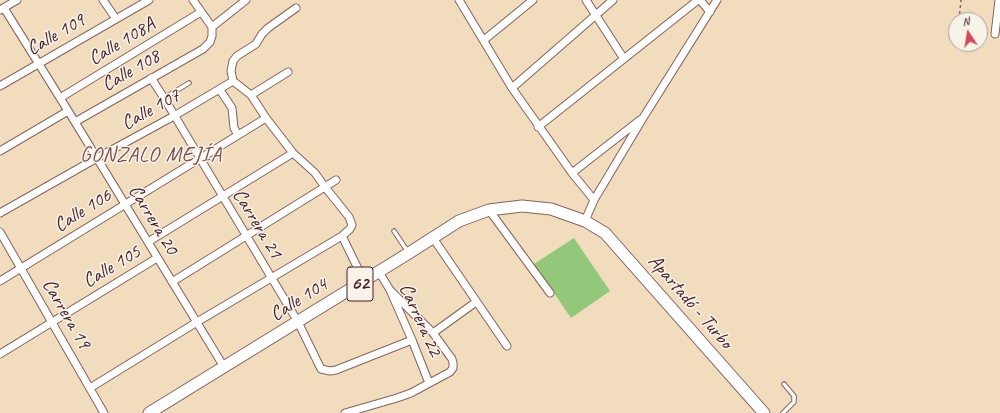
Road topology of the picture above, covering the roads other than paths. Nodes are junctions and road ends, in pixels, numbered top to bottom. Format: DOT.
graph roads {
  1 [pos="17,0"];
  2 [pos="103,0"];
  3 [pos="149,0"];
  4 [pos="193,0"];
  5 [pos="246,0"];
  6 [pos="459,0"];
  7 [pos="533,0"];
  8 [pos="586,0"];
  9 [pos="613,0"];
  10 [pos="699,0"];
  11 [pos="717,0"];
  12 [pos="999,0"];
  13 [pos="296,8"];
  14 [pos="2,9"];
  15 [pos="201,12"];
  16 [pos="710,12"];
  17 [pos="595,14"];
  18 [pos="116,19"];
  19 [pos="212,27"];
  20 [pos="996,34"];
  21 [pos="484,40"];
  22 [pos="624,59"];
  23 [pos="38,64"];
  24 [pos="288,72"];
  25 [pos="151,78"];
  26 [pos="233,81"];
  27 [pos="189,84"];
  28 [pos="0,86"];
  29 [pos="512,88"];
  30 [pos="220,90"];
  31 [pos="251,95"];
  32 [pos="60,98"];
  33 [pos="164,98"];
  34 [pos="68,111"];
  35 [pos="174,116"];
  36 [pos="266,118"];
  37 [pos="643,118"];
  38 [pos="75,122"];
  39 [pos="538,127"];
  40 [pos="238,135"];
  41 [pos="0,151"];
  42 [pos="293,153"];
  43 [pos="97,158"];
  44 [pos="199,158"];
  45 [pos="572,173"];
  46 [pos="336,180"];
  47 [pos="325,187"];
  48 [pos="222,196"];
  49 [pos="594,200"];
  50 [pos="125,204"];
  51 [pos="489,210"];
  52 [pos="0,213"];
  53 [pos="585,220"];
  54 [pos="394,231"];
  55 [pos="0,232"];
  56 [pos="342,236"];
  57 [pos="246,237"];
  58 [pos="433,238"];
  59 [pos="148,242"];
  60 [pos="409,253"];
  61 [pos="158,258"];
  62 [pos="21,268"];
  63 [pos="379,272"];
  64 [pos="271,278"];
  65 [pos="0,281"];
  66 [pos="364,281"];
  67 [pos="172,282"];
  68 [pos="390,290"];
  69 [pos="550,293"];
  70 [pos="476,302"];
  71 [pos="52,322"];
  72 [pos="197,322"];
  73 [pos="298,322"];
  74 [pos="433,333"];
  75 [pos="412,340"];
  76 [pos="507,346"];
  77 [pos="0,354"];
  78 [pos="224,367"];
  79 [pos="429,382"];
  80 [pos="784,384"];
  81 [pos="90,388"];
  82 [pos="104,413"];
  83 [pos="149,413"];
  84 [pos="345,413"];
  85 [pos="764,413"];
  86 [pos="783,413"];
  1 -- 14 [label="street"];
  2 -- 18 [label="street"];
  3 -- 18 [label="street, Calle 109"];
  4 -- 15 [label="street"];
  5 -- 19 [label="street"];
  6 -- 21 [label="street"];
  7 -- 21 [label="street"];
  8 -- 17 [label="street"];
  9 -- 17 [label="street"];
  10 -- 16 [label="street"];
  10 -- 22 [label="street"];
  11 -- 16 [label="street"];
  12 -- 20 [label="street"];
  13 -- 26 [label="street"];
  14 -- 23 [label="street, Carrera 20"];
  15 -- 19 [label="street"];
  15 -- 32 [label="street, Calle 108A"];
  16 -- 37 [label="street"];
  17 -- 22 [label="street"];
  17 -- 29 [label="street"];
  18 -- 23 [label="street, Calle 109"];
  19 -- 25 [label="street, Calle 108"];
  21 -- 29 [label="street"];
  22 -- 39 [label="street"];
  23 -- 28 [label="street, Calle 109"];
  23 -- 32 [label="street, Carrera 20"];
  24 -- 31 [label="street"];
  25 -- 33 [label="street, Carrera 21"];
  25 -- 38 [label="street, Calle 108"];
  26 -- 30 [label="street, Calle 107"];
  26 -- 31 [label="street"];
  27 -- 33 [label="lane"];
  29 -- 39 [label="street"];
  30 -- 35 [label="street, Calle 107"];
  30 -- 40 [label="street"];
  31 -- 36 [label="street"];
  32 -- 34 [label="street, Carrera 20"];
  33 -- 35 [label="street, Carrera 21"];
  34 -- 38 [label="street, Carrera 20"];
  34 -- 41 [label="street"];
  35 -- 43 [label="street, Calle 107"];
  35 -- 44 [label="street, Carrera 21"];
  36 -- 40 [label="street, Calle 106"];
  36 -- 42 [label="street"];
  37 -- 45 [label="street"];
  37 -- 49 [label="street"];
  38 -- 43 [label="street, Carrera 20"];
  39 -- 45 [label="street"];
  40 -- 44 [label="street, Calle 106"];
  42 -- 47 [label="street"];
  42 -- 48 [label="street"];
  43 -- 50 [label="street, Carrera 20"];
  43 -- 52 [label="street, Calle 107"];
  44 -- 48 [label="street, Carrera 21"];
  44 -- 50 [label="street, Calle 106"];
  45 -- 49 [label="street"];
  46 -- 47 [label="street"];
  47 -- 56 [label="street"];
  47 -- 57 [label="street"];
  48 -- 57 [label="street, Carrera 21"];
  48 -- 59 [label="street"];
  49 -- 53 [label="street"];
  50 -- 59 [label="street, Carrera 20"];
  50 -- 62 [label="street, Calle 106"];
  51 -- 53 [label="main road, Calle 104 / 62"];
  51 -- 58 [label="main road, Calle 104 / 62"];
  51 -- 69 [label="street"];
  53 -- 85 [label="main road, Apartadó - Turbo / 62"];
  54 -- 60 [label="lane"];
  55 -- 62 [label="street, Carrera 19"];
  56 -- 64 [label="street"];
  56 -- 66 [label="street"];
  57 -- 64 [label="street, Carrera 21"];
  57 -- 67 [label="street"];
  58 -- 60 [label="main road, Calle 104 / 62"];
  58 -- 70 [label="street"];
  59 -- 61 [label="street, Carrera 20"];
  60 -- 63 [label="main road, Calle 104 / 62"];
  61 -- 67 [label="street, Carrera 20"];
  61 -- 71 [label="street, Calle 105"];
  62 -- 65 [label="street, Calle 106"];
  62 -- 71 [label="street, Carrera 19"];
  63 -- 66 [label="main road, Calle 104 / 62"];
  63 -- 68 [label="street, Carrera 22"];
  64 -- 72 [label="street"];
  64 -- 73 [label="street, Carrera 21"];
  66 -- 73 [label="main road, Calle 104 / 62"];
  67 -- 72 [label="street, Carrera 20"];
  68 -- 74 [label="street"];
  68 -- 75 [label="street, Carrera 22"];
  70 -- 74 [label="street"];
  70 -- 76 [label="street"];
  71 -- 77 [label="street, Calle 105"];
  71 -- 81 [label="street, Carrera 19"];
  72 -- 78 [label="street, Carrera 20"];
  72 -- 81 [label="street"];
  73 -- 75 [label="street, Carrera 21"];
  73 -- 78 [label="main road, Calle 104 / 62"];
  74 -- 79 [label="street"];
  75 -- 79 [label="street, Carrera 22"];
  78 -- 83 [label="main road, Calle 104 / 62"];
  79 -- 84 [label="street"];
  80 -- 86 [label="lane"];
  81 -- 82 [label="street, Carrera 19"];
}
